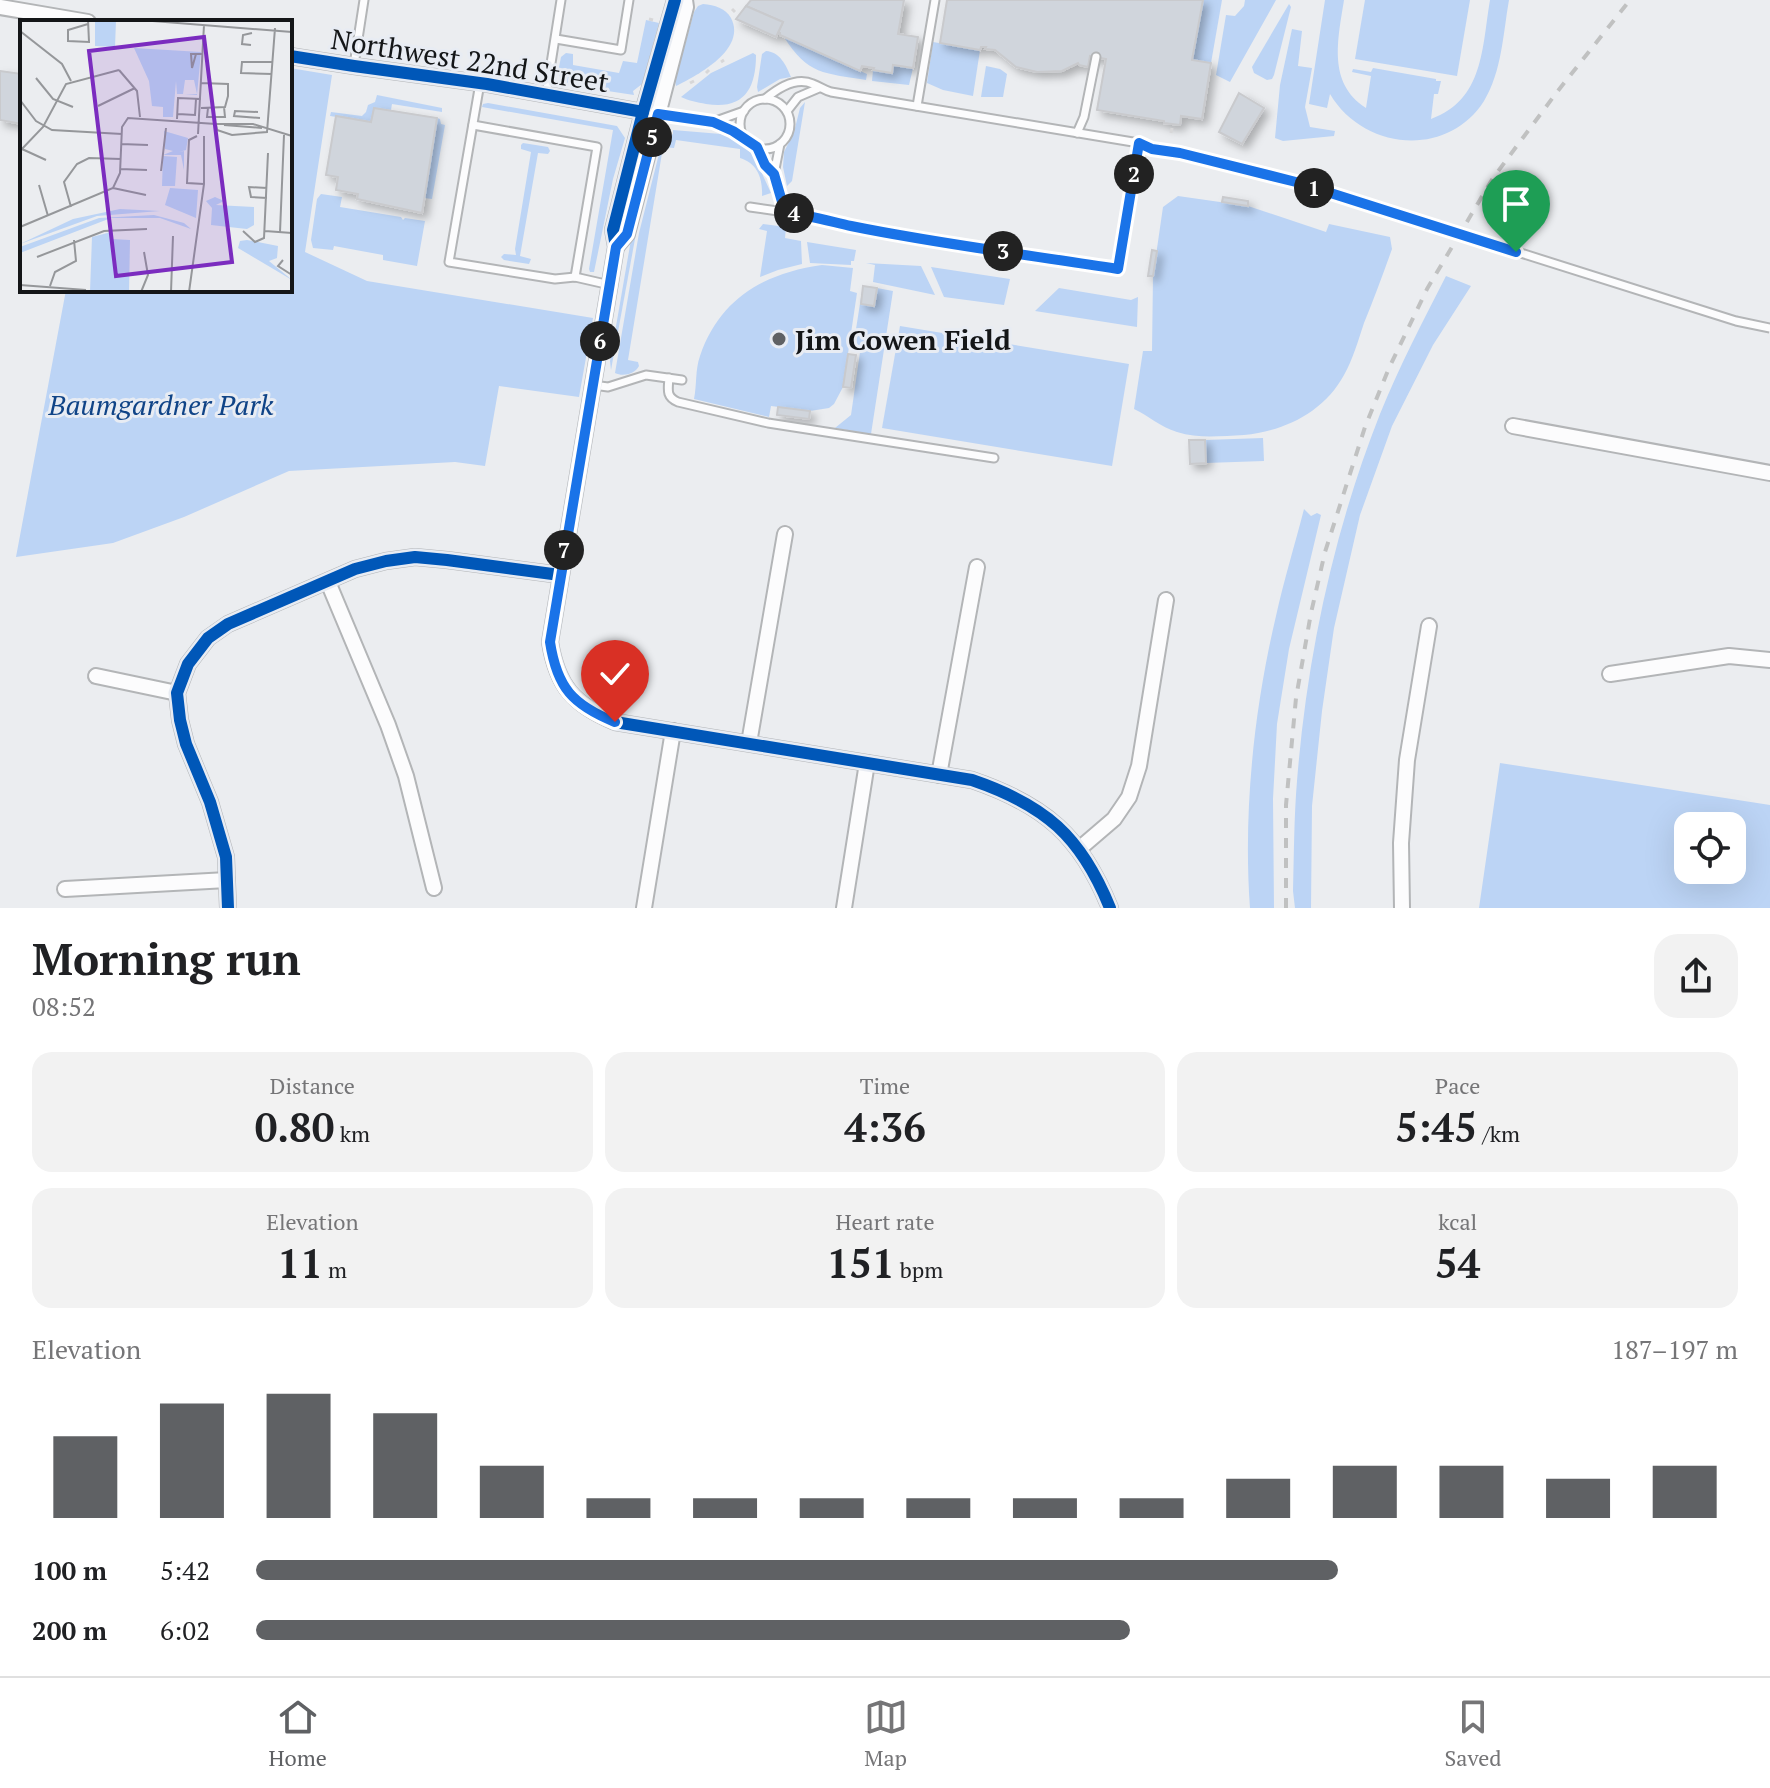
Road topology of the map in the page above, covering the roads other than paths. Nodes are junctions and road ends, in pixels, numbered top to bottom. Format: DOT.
graph roads {
  1 [pos="364,0"];
  2 [pos="561,0"];
  3 [pos="629,0"];
  4 [pos="675,0"];
  5 [pos="685,0"];
  6 [pos="933,2"];
  7 [pos="0,7"];
  8 [pos="75,20"];
  9 [pos="556,39"];
  10 [pos="292,56"];
  11 [pos="1096,57"];
  12 [pos="354,66"];
  13 [pos="480,83"];
  14 [pos="819,88"];
  15 [pos="546,95"];
  16 [pos="765,99"];
  17 [pos="917,106"];
  18 [pos="744,111"];
  19 [pos="787,111"];
  20 [pos="650,113"];
  21 [pos="713,122"];
  22 [pos="473,125"];
  23 [pos="1077,133"];
  24 [pos="745,138"];
  25 [pos="1139,143"];
  26 [pos="780,144"];
  27 [pos="757,147"];
  28 [pos="774,174"];
  29 [pos="750,207"];
  30 [pos="785,212"];
  31 [pos="575,277"];
  32 [pos="610,285"];
  33 [pos="1770,328"];
  34 [pos="669,378"];
  35 [pos="682,380"];
  36 [pos="593,385"];
  37 [pos="1513,426"];
  38 [pos="994,458"];
  39 [pos="1770,473"];
  40 [pos="785,534"];
  41 [pos="977,567"];
  42 [pos="560,575"];
  43 [pos="328,582"];
  44 [pos="1166,600"];
  45 [pos="1429,626"];
  46 [pos="1770,660"];
  47 [pos="1610,674"];
  48 [pos="96,676"];
  49 [pos="177,693"];
  50 [pos="673,731"];
  51 [pos="749,743"];
  52 [pos="867,763"];
  53 [pos="939,775"];
  54 [pos="1079,849"];
  55 [pos="227,880"];
  56 [pos="434,888"];
  57 [pos="65,889"];
  58 [pos="228,908"];
  59 [pos="644,908"];
  60 [pos="844,908"];
  61 [pos="1110,908"];
  62 [pos="1402,908"];
  1 -- 12 [label="lane"];
  2 -- 9 [label="lane"];
  3 -- 9 [label="lane"];
  4 -- 20 [label="street"];
  5 -- 20 [label="street"];
  6 -- 17 [label="lane"];
  7 -- 8 [label="street"];
  9 -- 15 [label="lane"];
  10 -- 12 [label="street, Northwest 22nd Street"];
  11 -- 23 [label="lane"];
  12 -- 13 [label="street, Northwest 22nd Street"];
  13 -- 15 [label="street, Northwest 22nd Street"];
  13 -- 22 [label="lane"];
  14 -- 16 [label="lane"];
  14 -- 17 [label="lane"];
  14 -- 19 [label="lane"];
  15 -- 20 [label="street, Northwest 22nd Street"];
  16 -- 18 [label="lane"];
  16 -- 19 [label="lane"];
  17 -- 23 [label="lane"];
  18 -- 21 [label="lane"];
  18 -- 24 [label="lane"];
  19 -- 26 [label="lane"];
  20 -- 21 [label="lane"];
  20 -- 32 [label="street"];
  21 -- 24 [label="lane"];
  22 -- 31 [label="lane"];
  22 -- 31 [label="lane"];
  23 -- 25 [label="lane"];
  24 -- 27 [label="lane"];
  25 -- 30 [label="lane"];
  25 -- 33 [label="lane, bridge"];
  26 -- 27 [label="lane"];
  26 -- 28 [label="lane"];
  27 -- 28 [label="lane"];
  28 -- 30 [label="lane"];
  29 -- 30 [label="lane"];
  31 -- 32 [label="lane"];
  32 -- 36 [label="street"];
  34 -- 35 [label="lane"];
  34 -- 36 [label="lane"];
  34 -- 38 [label="lane"];
  36 -- 42 [label="street"];
  37 -- 39 [label="street"];
  40 -- 51 [label="street"];
  41 -- 53 [label="street"];
  42 -- 43 [label="street"];
  42 -- 50 [label="street"];
  43 -- 49 [label="street"];
  43 -- 56 [label="street"];
  44 -- 54 [label="street"];
  45 -- 62 [label="street"];
  46 -- 47 [label="street"];
  48 -- 49 [label="street"];
  49 -- 55 [label="street"];
  50 -- 51 [label="street"];
  50 -- 59 [label="street"];
  51 -- 52 [label="street"];
  52 -- 53 [label="street"];
  52 -- 60 [label="street"];
  53 -- 54 [label="street"];
  54 -- 61 [label="street"];
  55 -- 57 [label="street"];
  55 -- 58 [label="street"];
}
